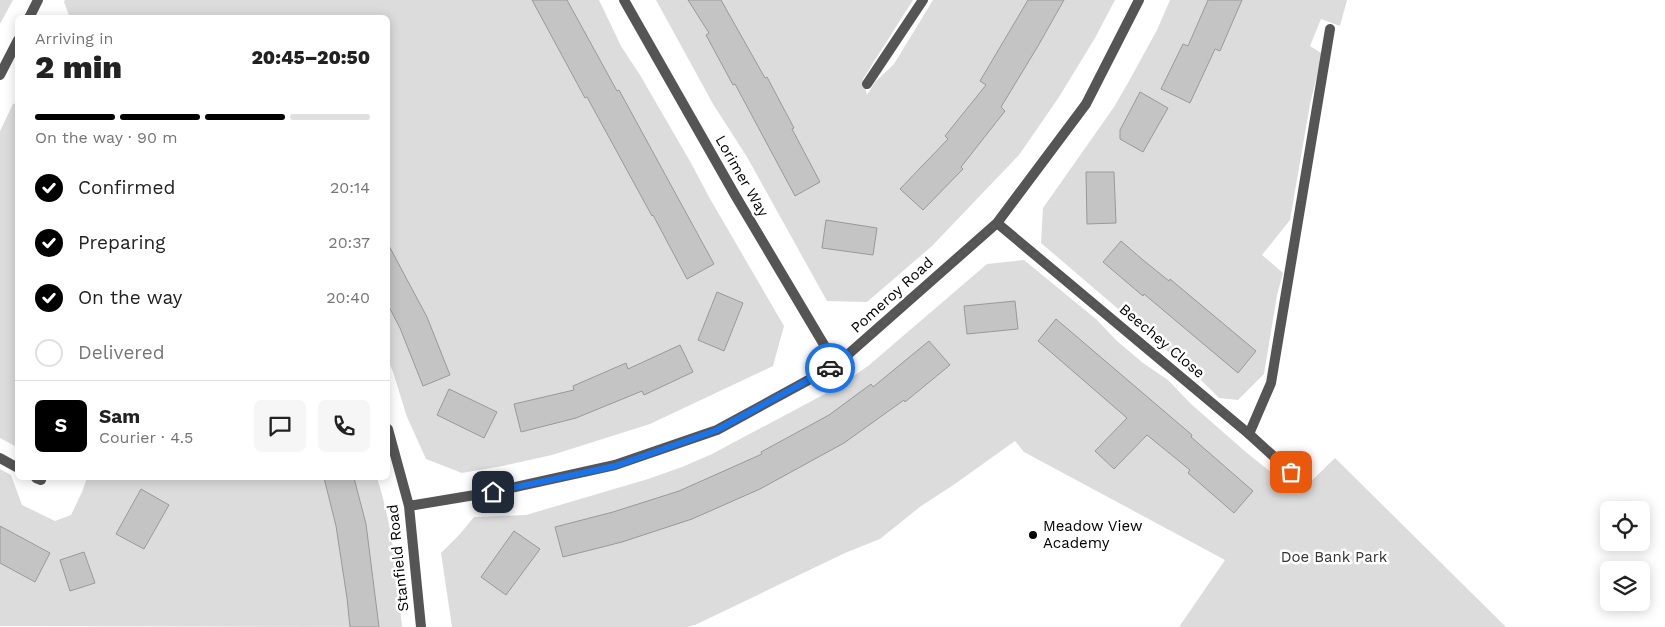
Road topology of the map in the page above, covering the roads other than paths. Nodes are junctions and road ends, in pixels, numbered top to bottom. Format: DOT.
graph roads {
  1 [pos="38,0"];
  2 [pos="624,0"];
  3 [pos="923,0"];
  4 [pos="1139,0"];
  5 [pos="30,15"];
  6 [pos="1330,29"];
  7 [pos="15,48"];
  8 [pos="0,75"];
  9 [pos="867,84"];
  10 [pos="997,223"];
  11 [pos="836,365"];
  12 [pos="1249,434"];
  13 [pos="390,436"];
  14 [pos="0,458"];
  15 [pos="15,466"];
  16 [pos="1305,485"];
  17 [pos="409,506"];
  18 [pos="421,627"];
  1 -- 5 [label="street"];
  2 -- 11 [label="street, Lorimer Way"];
  3 -- 9 [label="street"];
  4 -- 10 [label="street, Pomeroy Road"];
  6 -- 12 [label="street"];
  7 -- 8 [label="street"];
  10 -- 11 [label="street, Pomeroy Road"];
  10 -- 12 [label="street, Beechey Close"];
  11 -- 17 [label="street, Pomeroy Road"];
  12 -- 16 [label="street, Beechey Close"];
  13 -- 17 [label="street, Stanfield Road"];
  14 -- 15 [label="street"];
  17 -- 18 [label="street, Stanfield Road"];
}
